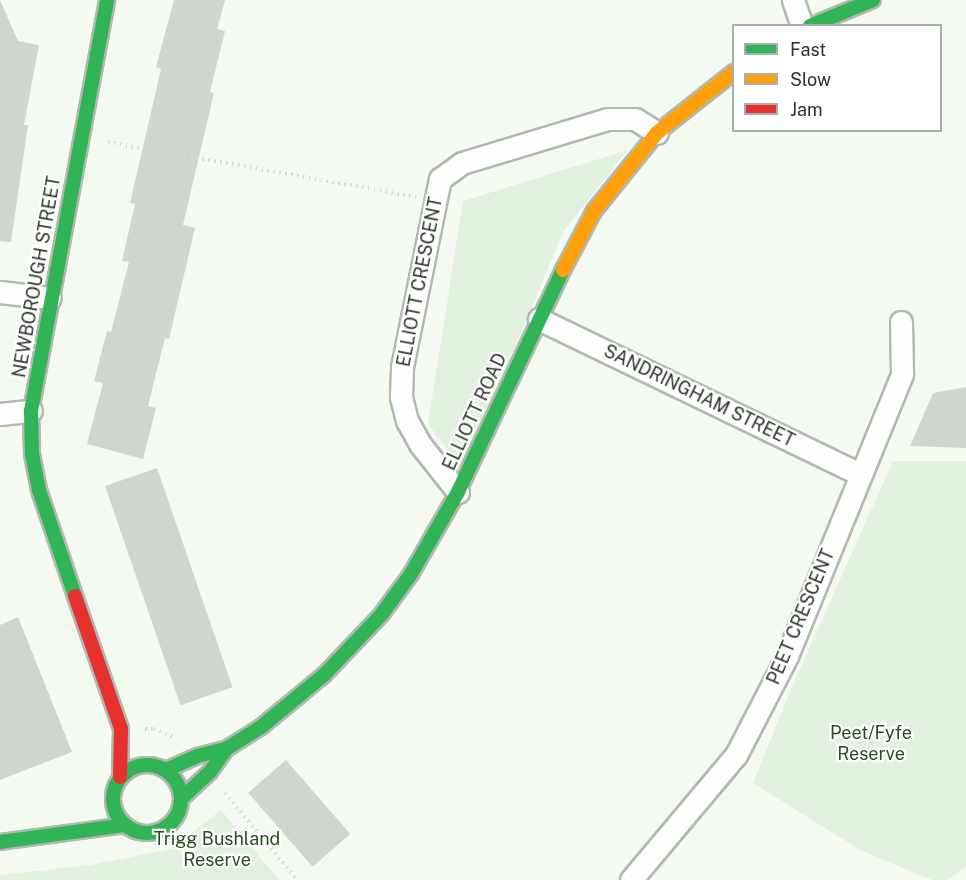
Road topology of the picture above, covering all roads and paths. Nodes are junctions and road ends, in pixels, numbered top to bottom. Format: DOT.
graph roads {
  1 [pos="107,0"];
  2 [pos="793,0"];
  3 [pos="873,0"];
  4 [pos="801,24"];
  5 [pos="815,24"];
  6 [pos="732,74"];
  7 [pos="657,133"];
  8 [pos="81,137"];
  9 [pos="436,200"];
  10 [pos="0,292"];
  11 [pos="51,298"];
  12 [pos="539,319"];
  13 [pos="901,322"];
  14 [pos="31,411"];
  15 [pos="0,414"];
  16 [pos="860,474"];
  17 [pos="458,492"];
  18 [pos="121,729"];
  19 [pos="226,749"];
  20 [pos="161,767"];
  21 [pos="117,783"];
  22 [pos="182,798"];
  23 [pos="100,803"];
  24 [pos="85,818"];
  25 [pos="125,825"];
  26 [pos="71,832"];
  27 [pos="0,842"];
  28 [pos="631,880"];
  1 -- 8 [label="street, NEWBOROUGH STREET"];
  2 -- 4 [label="street"];
  3 -- 5 [label="street"];
  6 -- 7 [label="street, ELLIOTT ROAD"];
  7 -- 9 [label="street, ELLIOTT CRESCENT"];
  7 -- 12 [label="street, ELLIOTT ROAD"];
  8 -- 9 [label="path"];
  8 -- 11 [label="street, NEWBOROUGH STREET"];
  9 -- 17 [label="street, ELLIOTT CRESCENT"];
  10 -- 11 [label="street"];
  11 -- 14 [label="street, NEWBOROUGH STREET"];
  12 -- 16 [label="street, SANDRINGHAM STREET"];
  12 -- 17 [label="street, ELLIOTT ROAD"];
  13 -- 16 [label="street, PEET CRESCENT"];
  14 -- 15 [label="street"];
  14 -- 18 [label="street, NEWBOROUGH STREET"];
  16 -- 28 [label="street, PEET CRESCENT"];
  17 -- 19 [label="street, ELLIOTT ROAD"];
  18 -- 20 [label="street, NEWBOROUGH STREET"];
  18 -- 21 [label="street, NEWBOROUGH STREET"];
  19 -- 20 [label="street, ELLIOTT ROAD"];
  19 -- 22 [label="street, ELLIOTT ROAD"];
  20 -- 21 [label="street, ELLIOTT ROAD"];
  20 -- 22 [label="street"];
  21 -- 23 [label="street, ELLIOTT ROAD"];
  21 -- 25 [label="street"];
  22 -- 25 [label="street, ELLIOTT ROAD"];
  24 -- 26 [label="street"];
  25 -- 26 [label="street, ELLIOTT ROAD"];
  26 -- 27 [label="street, ELLIOTT ROAD"];
}
